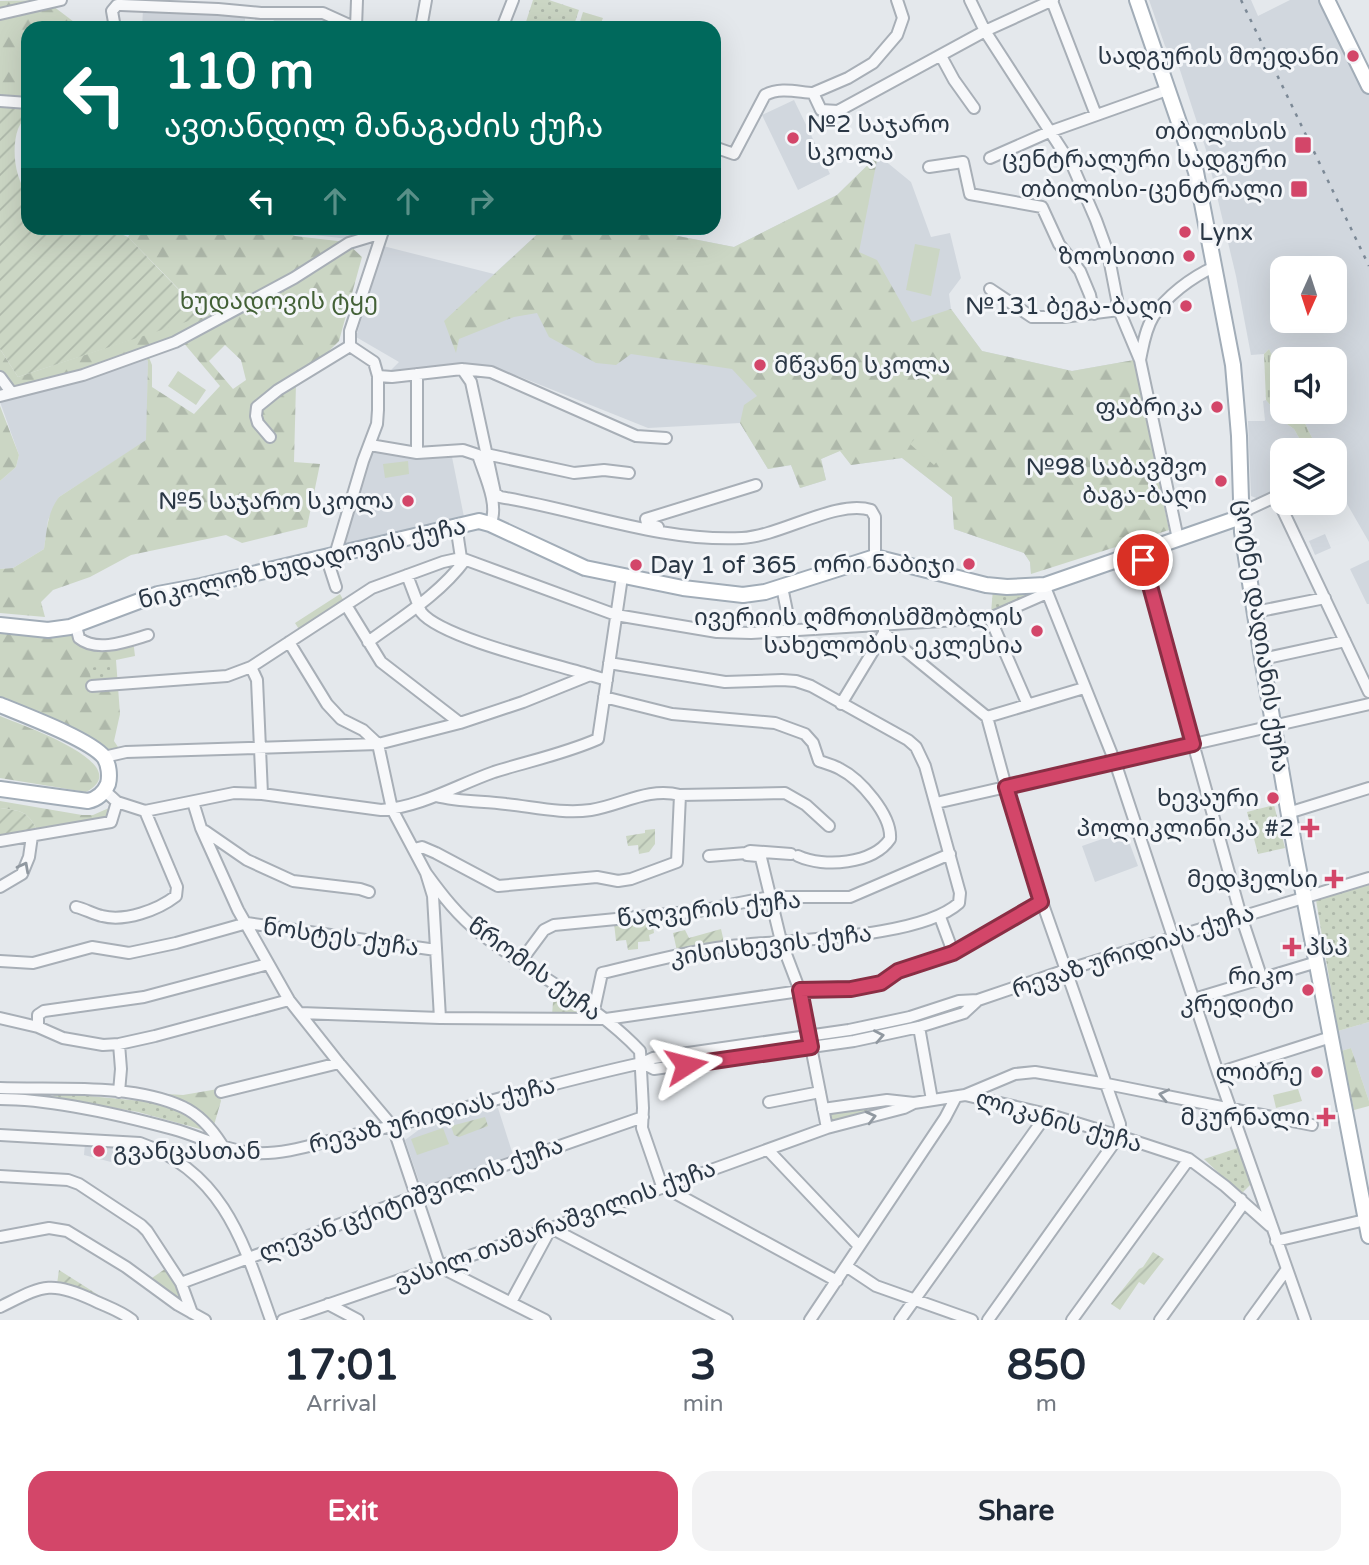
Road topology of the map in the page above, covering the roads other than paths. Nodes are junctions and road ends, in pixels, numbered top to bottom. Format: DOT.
graph roads {
  1 [pos="61,0"];
  2 [pos="209,0"];
  3 [pos="356,0"];
  4 [pos="426,0"];
  5 [pos="513,0"];
  6 [pos="897,0"];
  7 [pos="970,0"];
  8 [pos="1052,0"];
  9 [pos="1137,0"];
  10 [pos="1327,0"];
  11 [pos="115,3"];
  12 [pos="218,9"];
  13 [pos="0,14"];
  14 [pos="114,21"];
  15 [pos="342,21"];
  16 [pos="356,21"];
  17 [pos="422,21"];
  18 [pos="505,21"];
  19 [pos="985,31"];
  20 [pos="941,56"];
  21 [pos="1369,86"];
  22 [pos="1167,90"];
  23 [pos="813,93"];
  24 [pos="0,101"];
  25 [pos="21,102"];
  26 [pos="974,108"];
  27 [pos="1096,115"];
  28 [pos="1049,132"];
  29 [pos="721,149"];
  30 [pos="990,158"];
  31 [pos="929,167"];
  32 [pos="370,235"];
  33 [pos="381,235"];
  34 [pos="1214,267"];
  35 [pos="990,289"];
  36 [pos="1119,310"];
  37 [pos="1094,314"];
  38 [pos="350,346"];
  39 [pos="1140,360"];
  40 [pos="462,369"];
  41 [pos="417,374"];
  42 [pos="378,376"];
  43 [pos="0,377"];
  44 [pos="5,394"];
  45 [pos="270,437"];
  46 [pos="666,438"];
  47 [pos="370,445"];
  48 [pos="417,453"];
  49 [pos="486,454"];
  50 [pos="629,473"];
  51 [pos="756,485"];
  52 [pos="1270,499"];
  53 [pos="1289,515"];
  54 [pos="1241,517"];
  55 [pos="490,524"];
  56 [pos="456,525"];
  57 [pos="670,532"];
  58 [pos="1178,539"];
  59 [pos="1140,552"];
  60 [pos="331,556"];
  61 [pos="875,557"];
  62 [pos="463,559"];
  63 [pos="407,575"];
  64 [pos="622,577"];
  65 [pos="336,587"];
  66 [pos="782,587"];
  67 [pos="1046,589"];
  68 [pos="1325,597"];
  69 [pos="346,605"];
  70 [pos="419,605"];
  71 [pos="1255,612"];
  72 [pos="616,615"];
  73 [pos="990,618"];
  74 [pos="0,625"];
  75 [pos="76,626"];
  76 [pos="884,629"];
  77 [pos="791,631"];
  78 [pos="148,635"];
  79 [pos="1345,641"];
  80 [pos="289,642"];
  81 [pos="368,642"];
  82 [pos="1262,659"];
  83 [pos="609,663"];
  84 [pos="251,667"];
  85 [pos="590,675"];
  86 [pos="607,680"];
  87 [pos="92,686"];
  88 [pos="1084,688"];
  89 [pos="1369,692"];
  90 [pos="604,697"];
  91 [pos="841,704"];
  92 [pos="1369,704"];
  93 [pos="0,705"];
  94 [pos="1028,705"];
  95 [pos="987,717"];
  96 [pos="460,723"];
  97 [pos="1274,726"];
  98 [pos="378,744"];
  99 [pos="1193,744"];
  100 [pos="259,747"];
  101 [pos="104,757"];
  102 [pos="1115,762"];
  103 [pos="1006,787"];
  104 [pos="1369,788"];
  105 [pos="0,789"];
  106 [pos="105,790"];
  107 [pos="262,794"];
  108 [pos="680,795"];
  109 [pos="436,796"];
  110 [pos="117,802"];
  111 [pos="193,802"];
  112 [pos="936,803"];
  113 [pos="392,809"];
  114 [pos="145,811"];
  115 [pos="1288,813"];
  116 [pos="829,826"];
  117 [pos="201,828"];
  118 [pos="32,836"];
  119 [pos="0,841"];
  120 [pos="414,849"];
  121 [pos="746,853"];
  122 [pos="950,854"];
  123 [pos="709,856"];
  124 [pos="426,873"];
  125 [pos="1369,878"];
  126 [pos="0,887"];
  127 [pos="369,892"];
  128 [pos="1304,896"];
  129 [pos="770,897"];
  130 [pos="1041,902"];
  131 [pos="76,907"];
  132 [pos="1241,916"];
  133 [pos="940,917"];
  134 [pos="247,923"];
  135 [pos="1174,936"];
  136 [pos="781,941"];
  137 [pos="436,950"];
  138 [pos="953,953"];
  139 [pos="0,961"];
  140 [pos="521,961"];
  141 [pos="1317,962"];
  142 [pos="268,964"];
  143 [pos="1066,970"];
  144 [pos="1262,979"];
  145 [pos="800,990"];
  146 [pos="1194,999"];
  147 [pos="289,1000"];
  148 [pos="978,1000"];
  149 [pos="959,1001"];
  150 [pos="594,1010"];
  151 [pos="300,1013"];
  152 [pos="964,1013"];
  153 [pos="0,1018"];
  154 [pos="440,1018"];
  155 [pos="606,1019"];
  156 [pos="38,1027"];
  157 [pos="919,1027"];
  158 [pos="1331,1037"];
  159 [pos="810,1041"];
  160 [pos="118,1044"];
  161 [pos="339,1063"];
  162 [pos="642,1063"];
  163 [pos="1218,1073"];
  164 [pos="1107,1084"];
  165 [pos="0,1088"];
  166 [pos="119,1092"];
  167 [pos="220,1092"];
  168 [pos="820,1093"];
  169 [pos="960,1096"];
  170 [pos="0,1099"];
  171 [pos="932,1100"];
  172 [pos="769,1102"];
  173 [pos="914,1103"];
  174 [pos="823,1109"];
  175 [pos="1231,1109"];
  176 [pos="1046,1114"];
  177 [pos="116,1115"];
  178 [pos="643,1117"];
  179 [pos="1312,1125"];
  180 [pos="393,1126"];
  181 [pos="827,1128"];
  182 [pos="0,1135"];
  183 [pos="1119,1136"];
  184 [pos="112,1140"];
  185 [pos="222,1144"];
  186 [pos="768,1150"];
  187 [pos="1189,1159"];
  188 [pos="0,1176"];
  189 [pos="1256,1184"];
  190 [pos="662,1186"];
  191 [pos="416,1196"];
  192 [pos="1241,1199"];
  193 [pos="1263,1203"];
  194 [pos="1251,1209"];
  195 [pos="1368,1220"];
  196 [pos="1270,1226"];
  197 [pos="551,1228"];
  198 [pos="1369,1236"];
  199 [pos="0,1237"];
  200 [pos="1276,1241"];
  201 [pos="858,1245"];
  202 [pos="249,1258"];
  203 [pos="846,1266"];
  204 [pos="440,1267"];
  205 [pos="1287,1269"];
  206 [pos="837,1281"];
  207 [pos="181,1283"];
  208 [pos="914,1301"];
  209 [pos="511,1302"];
  210 [pos="328,1304"];
  211 [pos="0,1307"];
  212 [pos="191,1313"];
  213 [pos="528,1316"];
  214 [pos="132,1320"];
  215 [pos="205,1320"];
  216 [pos="271,1320"];
  217 [pos="283,1320"];
  218 [pos="358,1320"];
  219 [pos="545,1320"];
  220 [pos="727,1320"];
  221 [pos="810,1320"];
  222 [pos="900,1320"];
  223 [pos="972,1320"];
  224 [pos="988,1320"];
  225 [pos="1072,1320"];
  226 [pos="1160,1320"];
  227 [pos="1250,1320"];
  228 [pos="1305,1320"];
  1 -- 13 [label="street"];
  2 -- 12 [label="street"];
  3 -- 16 [label="street"];
  4 -- 17 [label="street"];
  5 -- 18 [label="street"];
  6 -- 23 [label="street"];
  7 -- 19 [label="street"];
  8 -- 19 [label="street"];
  8 -- 27 [label="street"];
  9 -- 22 [label="main road, ცოტნე დადიანის ქუჩა"];
  10 -- 21 [label="main road"];
  11 -- 12 [label="street"];
  11 -- 14 [label="street"];
  12 -- 15 [label="street"];
  19 -- 20 [label="street"];
  19 -- 28 [label="street"];
  20 -- 23 [label="street"];
  20 -- 26 [label="street"];
  22 -- 27 [label="street"];
  22 -- 34 [label="main road, ცოტნე დადიანის ქუჩა"];
  23 -- 29 [label="street"];
  24 -- 25 [label="street"];
  27 -- 28 [label="street"];
  28 -- 30 [label="street"];
  28 -- 36 [label="street"];
  31 -- 37 [label="street"];
  32 -- 44 [label="street"];
  33 -- 38 [label="street"];
  34 -- 39 [label="street"];
  34 -- 54 [label="main road, ცოტნე დადიანის ქუჩა"];
  35 -- 37 [label="street"];
  36 -- 37 [label="street"];
  36 -- 39 [label="street"];
  38 -- 42 [label="street"];
  38 -- 45 [label="street"];
  39 -- 58 [label="street"];
  40 -- 41 [label="street"];
  40 -- 46 [label="street"];
  40 -- 49 [label="street"];
  41 -- 42 [label="street"];
  41 -- 48 [label="street"];
  42 -- 47 [label="street"];
  43 -- 44 [label="street"];
  47 -- 48 [label="street"];
  47 -- 60 [label="street"];
  48 -- 55 [label="street"];
  49 -- 50 [label="street"];
  49 -- 57 [label="street"];
  51 -- 57 [label="street"];
  52 -- 54 [label="street"];
  53 -- 68 [label="street"];
  54 -- 58 [label="main road"];
  54 -- 71 [label="main road, ცოტნე დადიანის ქუჩა"];
  55 -- 56 [label="main road, ნიკოლოზ ხუდადოვის ქუჩა"];
  55 -- 64 [label="main road, ნიკოლოზ ხუდადოვის ქუჩა"];
  56 -- 60 [label="main road, ნიკოლოზ ხუდადოვის ქუჩა"];
  56 -- 62 [label="street"];
  57 -- 61 [label="street"];
  58 -- 59 [label="main road"];
  59 -- 67 [label="main road"];
  59 -- 99 [label="street"];
  60 -- 65 [label="street"];
  60 -- 75 [label="main road, ნიკოლოზ ხუდადოვის ქუჩა"];
  61 -- 66 [label="main road, ნიკოლოზ ხუდადოვის ქუჩა"];
  61 -- 67 [label="main road"];
  62 -- 63 [label="street"];
  62 -- 70 [label="street"];
  62 -- 72 [label="street"];
  63 -- 69 [label="street"];
  63 -- 70 [label="street"];
  64 -- 66 [label="main road, ნიკოლოზ ხუდადოვის ქუჩა"];
  64 -- 72 [label="street"];
  66 -- 77 [label="street"];
  67 -- 73 [label="street"];
  67 -- 88 [label="street"];
  68 -- 71 [label="street"];
  68 -- 79 [label="street"];
  69 -- 80 [label="street"];
  69 -- 81 [label="street"];
  70 -- 81 [label="street"];
  70 -- 85 [label="street"];
  71 -- 82 [label="main road, ცოტნე დადიანის ქუჩა"];
  72 -- 77 [label="street"];
  72 -- 83 [label="street"];
  73 -- 76 [label="street"];
  73 -- 94 [label="street"];
  74 -- 75 [label="main road, ნიკოლოზ ხუდადოვის ქუჩა"];
  75 -- 78 [label="street"];
  76 -- 77 [label="street"];
  76 -- 91 [label="street"];
  76 -- 95 [label="street"];
  79 -- 82 [label="street"];
  79 -- 89 [label="street"];
  80 -- 84 [label="street"];
  80 -- 98 [label="street"];
  81 -- 96 [label="street"];
  82 -- 97 [label="main road, ცოტნე დადიანის ქუჩა"];
  83 -- 86 [label="street"];
  83 -- 91 [label="street"];
  84 -- 87 [label="street"];
  84 -- 100 [label="street"];
  85 -- 86 [label="street"];
  85 -- 96 [label="street"];
  86 -- 90 [label="street"];
  88 -- 94 [label="street"];
  88 -- 102 [label="street"];
  90 -- 109 [label="street"];
  90 -- 121 [label="street"];
  91 -- 112 [label="street"];
  92 -- 97 [label="street"];
  93 -- 101 [label="main road"];
  94 -- 95 [label="street"];
  95 -- 103 [label="street"];
  96 -- 98 [label="street"];
  97 -- 99 [label="street"];
  97 -- 115 [label="main road, ცოტნე დადიანის ქუჩა"];
  98 -- 100 [label="street"];
  98 -- 113 [label="street"];
  99 -- 102 [label="street"];
  99 -- 132 [label="street"];
  100 -- 101 [label="street"];
  100 -- 107 [label="street"];
  101 -- 106 [label="main road"];
  102 -- 103 [label="street"];
  102 -- 135 [label="street"];
  103 -- 112 [label="street"];
  103 -- 130 [label="street"];
  104 -- 115 [label="street"];
  105 -- 106 [label="main road"];
  106 -- 110 [label="street"];
  107 -- 111 [label="street"];
  107 -- 113 [label="street"];
  108 -- 109 [label="street"];
  108 -- 116 [label="street"];
  108 -- 120 [label="street"];
  109 -- 113 [label="street"];
  110 -- 114 [label="street"];
  110 -- 118 [label="street"];
  111 -- 114 [label="street"];
  111 -- 117 [label="street"];
  112 -- 122 [label="street"];
  113 -- 120 [label="street"];
  114 -- 131 [label="street"];
  115 -- 128 [label="main road, ცოტნე დადიანის ქუჩა"];
  117 -- 127 [label="street"];
  117 -- 134 [label="street"];
  118 -- 119 [label="street"];
  126 -- 118 [label="street, one-way"];
  120 -- 124 [label="street"];
  121 -- 123 [label="street"];
  121 -- 129 [label="street"];
  122 -- 129 [label="street, წაღვერის ქუჩა"];
  122 -- 133 [label="street"];
  124 -- 137 [label="street"];
  124 -- 140 [label="street, წრომის ქუჩა"];
  125 -- 128 [label="street, რევაზ ურიდიას ქუჩა"];
  128 -- 132 [label="street, რევაზ ურიდიას ქუჩა"];
  128 -- 141 [label="main road, ცოტნე დადიანის ქუჩა"];
  129 -- 136 [label="street"];
  129 -- 140 [label="street, წაღვერის ქუჩა"];
  130 -- 138 [label="street"];
  130 -- 143 [label="street"];
  132 -- 135 [label="street, რევაზ ურიდიას ქუჩა"];
  132 -- 144 [label="street"];
  133 -- 136 [label="street, კისისხევის ქუჩა"];
  133 -- 138 [label="street"];
  134 -- 137 [label="street, ნოსტეს ქუჩა"];
  134 -- 139 [label="street, ნოსტეს ქუჩა"];
  134 -- 142 [label="street"];
  135 -- 143 [label="street, რევაზ ურიდიას ქუჩა"];
  135 -- 146 [label="street"];
  136 -- 145 [label="street"];
  136 -- 150 [label="street, კისისხევის ქუჩა"];
  137 -- 154 [label="street"];
  138 -- 145 [label="street"];
  140 -- 150 [label="street, წრომის ქუჩა"];
  141 -- 144 [label="street"];
  141 -- 158 [label="main road, ცოტნე დადიანის ქუჩა"];
  142 -- 147 [label="street"];
  142 -- 156 [label="street"];
  143 -- 148 [label="street, რევაზ ურიდიას ქუჩა"];
  143 -- 164 [label="street"];
  144 -- 146 [label="street"];
  145 -- 155 [label="street"];
  145 -- 159 [label="street"];
  146 -- 163 [label="street"];
  147 -- 151 [label="street"];
  147 -- 160 [label="street"];
  148 -- 149 [label="street, რევაზ ურიდიას ქუჩა"];
  148 -- 152 [label="street, რევაზ ურიდიას ქუჩა"];
  149 -- 152 [label="street"];
  149 -- 159 [label="street, რევაზ ურიდიას ქუჩა"];
  150 -- 155 [label="street, წრომის ქუჩა"];
  151 -- 154 [label="street"];
  151 -- 161 [label="street"];
  152 -- 157 [label="street, რევაზ ურიდიას ქუჩა"];
  153 -- 156 [label="street"];
  154 -- 155 [label="street"];
  155 -- 162 [label="street, წრომის ქუჩა"];
  156 -- 160 [label="street"];
  159 -- 157 [label="street, რევაზ ურიდიას ქუჩა, one-way"];
  157 -- 171 [label="street"];
  158 -- 163 [label="street"];
  158 -- 195 [label="main road, ცოტნე დადიანის ქუჩა"];
  159 -- 162 [label="street, რევაზ ურიდიას ქუჩა"];
  159 -- 168 [label="street"];
  160 -- 166 [label="street"];
  161 -- 167 [label="street"];
  161 -- 180 [label="street"];
  162 -- 178 [label="street"];
  162 -- 180 [label="street, რევაზ ურიდიას ქუჩა"];
  163 -- 175 [label="street"];
  164 -- 169 [label="street"];
  175 -- 164 [label="street, one-way"];
  164 -- 183 [label="street"];
  165 -- 166 [label="street"];
  166 -- 185 [label="street"];
  168 -- 172 [label="street"];
  168 -- 174 [label="street"];
  169 -- 171 [label="street, ლიკანის ქუჩა"];
  169 -- 176 [label="street, ლიკანის ქუჩა"];
  169 -- 201 [label="street"];
  170 -- 177 [label="street, რევაზ ურიდიას ქუჩა"];
  171 -- 173 [label="street, ლიკანის ქუჩა"];
  173 -- 174 [label="street"];
  181 -- 173 [label="street, ლიკანის ქუჩა, one-way"];
  174 -- 181 [label="street"];
  175 -- 179 [label="street"];
  175 -- 189 [label="street"];
  176 -- 183 [label="street, ლიკანის ქუჩა"];
  176 -- 208 [label="street"];
  177 -- 184 [label="street"];
  177 -- 185 [label="street, რევაზ ურიდიას ქუჩა"];
  178 -- 190 [label="street"];
  178 -- 191 [label="street, ლევან ცქიტიშვილის ქუჩა"];
  180 -- 185 [label="street, რევაზ ურიდიას ქუჩა"];
  180 -- 191 [label="street"];
  181 -- 186 [label="street, ვასილ თამარაშვილის ქუჩა"];
  182 -- 184 [label="street"];
  183 -- 187 [label="street, ლიკანის ქუჩა"];
  183 -- 224 [label="street"];
  184 -- 202 [label="street"];
  186 -- 190 [label="street, ვასილ თამარაშვილის ქუჩა"];
  186 -- 201 [label="street"];
  187 -- 192 [label="street, ლიკანის ქუჩა"];
  187 -- 225 [label="street"];
  188 -- 207 [label="street"];
  189 -- 192 [label="street"];
  189 -- 193 [label="street"];
  190 -- 197 [label="street, ვასილ თამარაშვილის ქუჩა"];
  190 -- 206 [label="street"];
  191 -- 202 [label="street, ლევან ცქიტიშვილის ქუჩა"];
  191 -- 204 [label="street"];
  192 -- 193 [label="street"];
  192 -- 194 [label="street, ლიკანის ქუჩა"];
  192 -- 226 [label="street"];
  193 -- 194 [label="street"];
  193 -- 196 [label="street"];
  194 -- 196 [label="street, ლიკანის ქუჩა"];
  195 -- 198 [label="main road, ცოტნე დადიანის ქუჩა"];
  195 -- 200 [label="street"];
  196 -- 200 [label="street"];
  197 -- 204 [label="street, ვასილ თამარაშვილის ქუჩა"];
  197 -- 209 [label="street"];
  197 -- 220 [label="street"];
  199 -- 212 [label="street"];
  200 -- 205 [label="street"];
  201 -- 203 [label="street"];
  202 -- 207 [label="street, ლევან ცქიტიშვილის ქუჩა"];
  202 -- 216 [label="street"];
  203 -- 206 [label="street"];
  203 -- 208 [label="street"];
  204 -- 209 [label="street"];
  204 -- 210 [label="street, ვასილ თამარაშვილის ქუჩა"];
  205 -- 227 [label="street"];
  205 -- 228 [label="street"];
  206 -- 221 [label="street"];
  207 -- 212 [label="street"];
  208 -- 222 [label="street"];
  208 -- 223 [label="street"];
  209 -- 213 [label="street"];
  210 -- 217 [label="street, ვასილ თამარაშვილის ქუჩა"];
  210 -- 218 [label="street"];
  211 -- 214 [label="street"];
  212 -- 215 [label="street"];
  213 -- 219 [label="street"];
}
